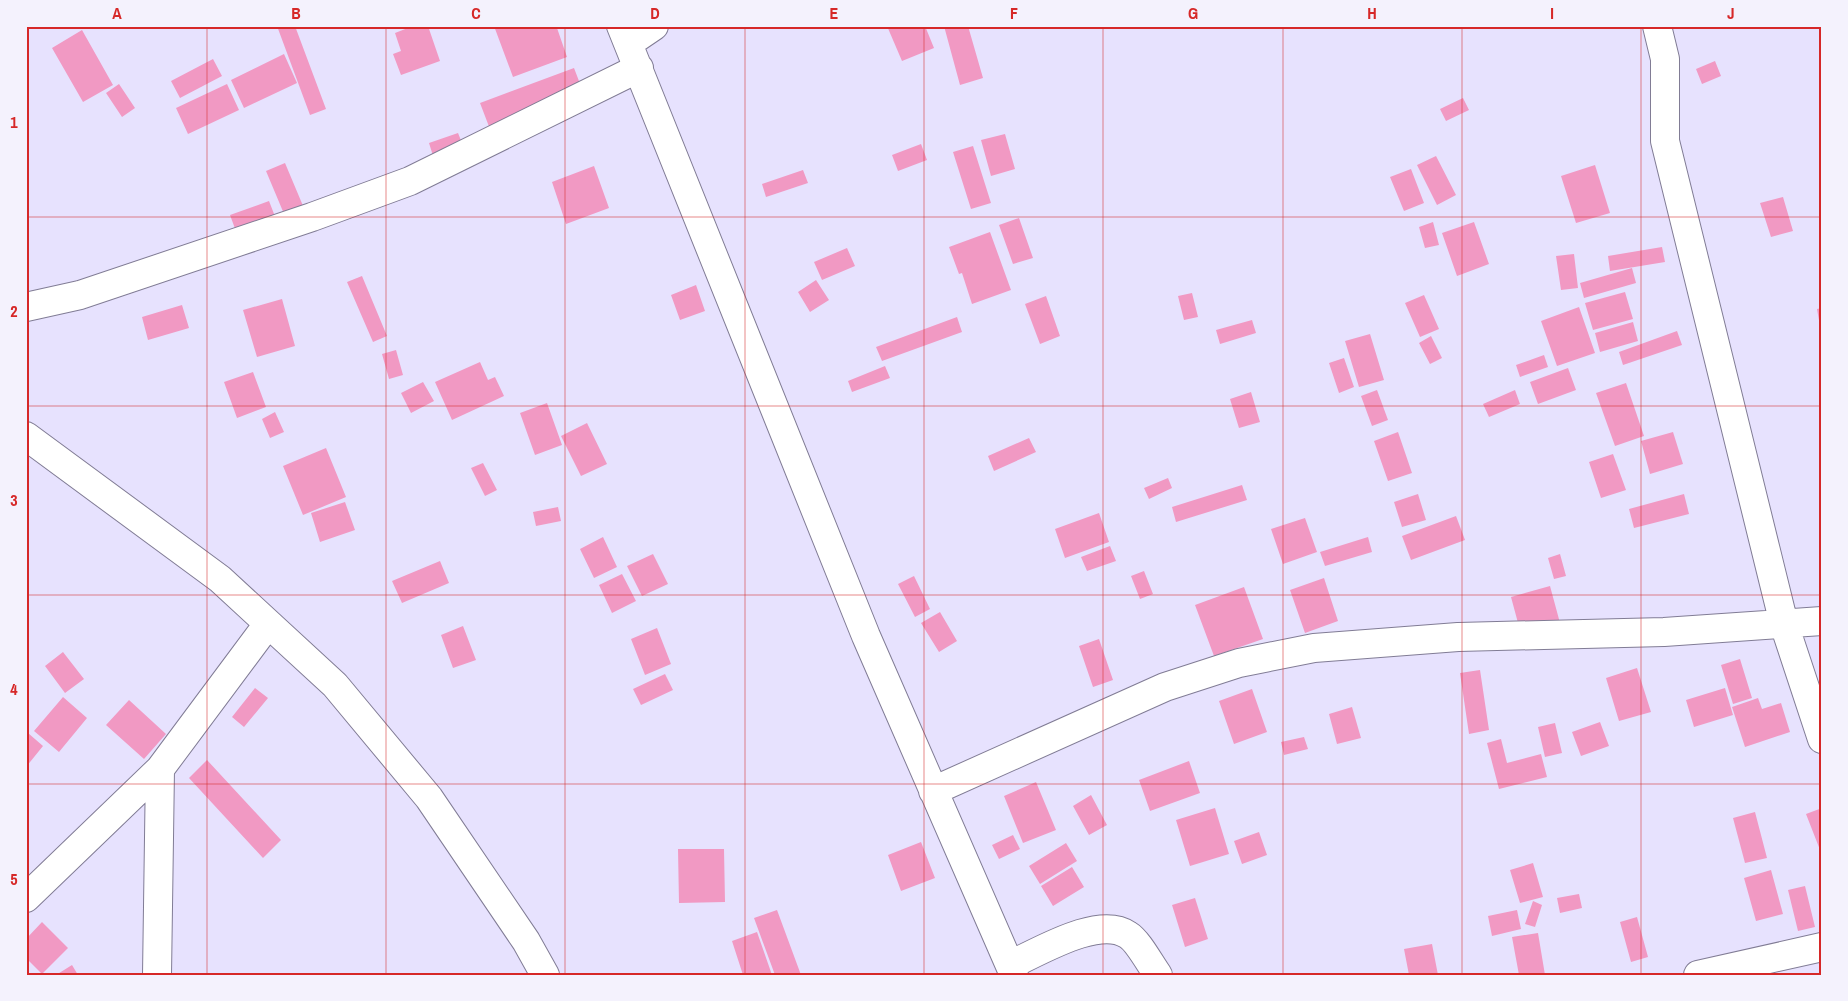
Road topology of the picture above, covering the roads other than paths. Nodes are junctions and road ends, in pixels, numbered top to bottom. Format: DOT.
graph roads {
  1 [pos="654,26"];
  2 [pos="1657,26"];
  3 [pos="630,46"];
  4 [pos="26,307"];
  5 [pos="26,436"];
  6 [pos="1822,621"];
  7 [pos="268,624"];
  8 [pos="1784,624"];
  9 [pos="1822,739"];
  10 [pos="160,769"];
  11 [pos="933,791"];
  12 [pos="26,898"];
  13 [pos="526,941"];
  14 [pos="1822,947"];
  15 [pos="1012,970"];
  16 [pos="157,975"];
  17 [pos="521,975"];
  18 [pos="545,975"];
  19 [pos="1158,975"];
  20 [pos="1698,975"];
  1 -- 3 [label="street"];
  2 -- 8 [label="street"];
  3 -- 4 [label="street"];
  3 -- 11 [label="street"];
  5 -- 7 [label="street"];
  6 -- 8 [label="street"];
  7 -- 10 [label="street"];
  7 -- 13 [label="street"];
  8 -- 9 [label="street"];
  8 -- 11 [label="street"];
  10 -- 12 [label="street"];
  10 -- 16 [label="street"];
  11 -- 15 [label="street"];
  13 -- 17 [label="street"];
  13 -- 18 [label="street"];
  14 -- 20 [label="street"];
  15 -- 19 [label="street"];
}
